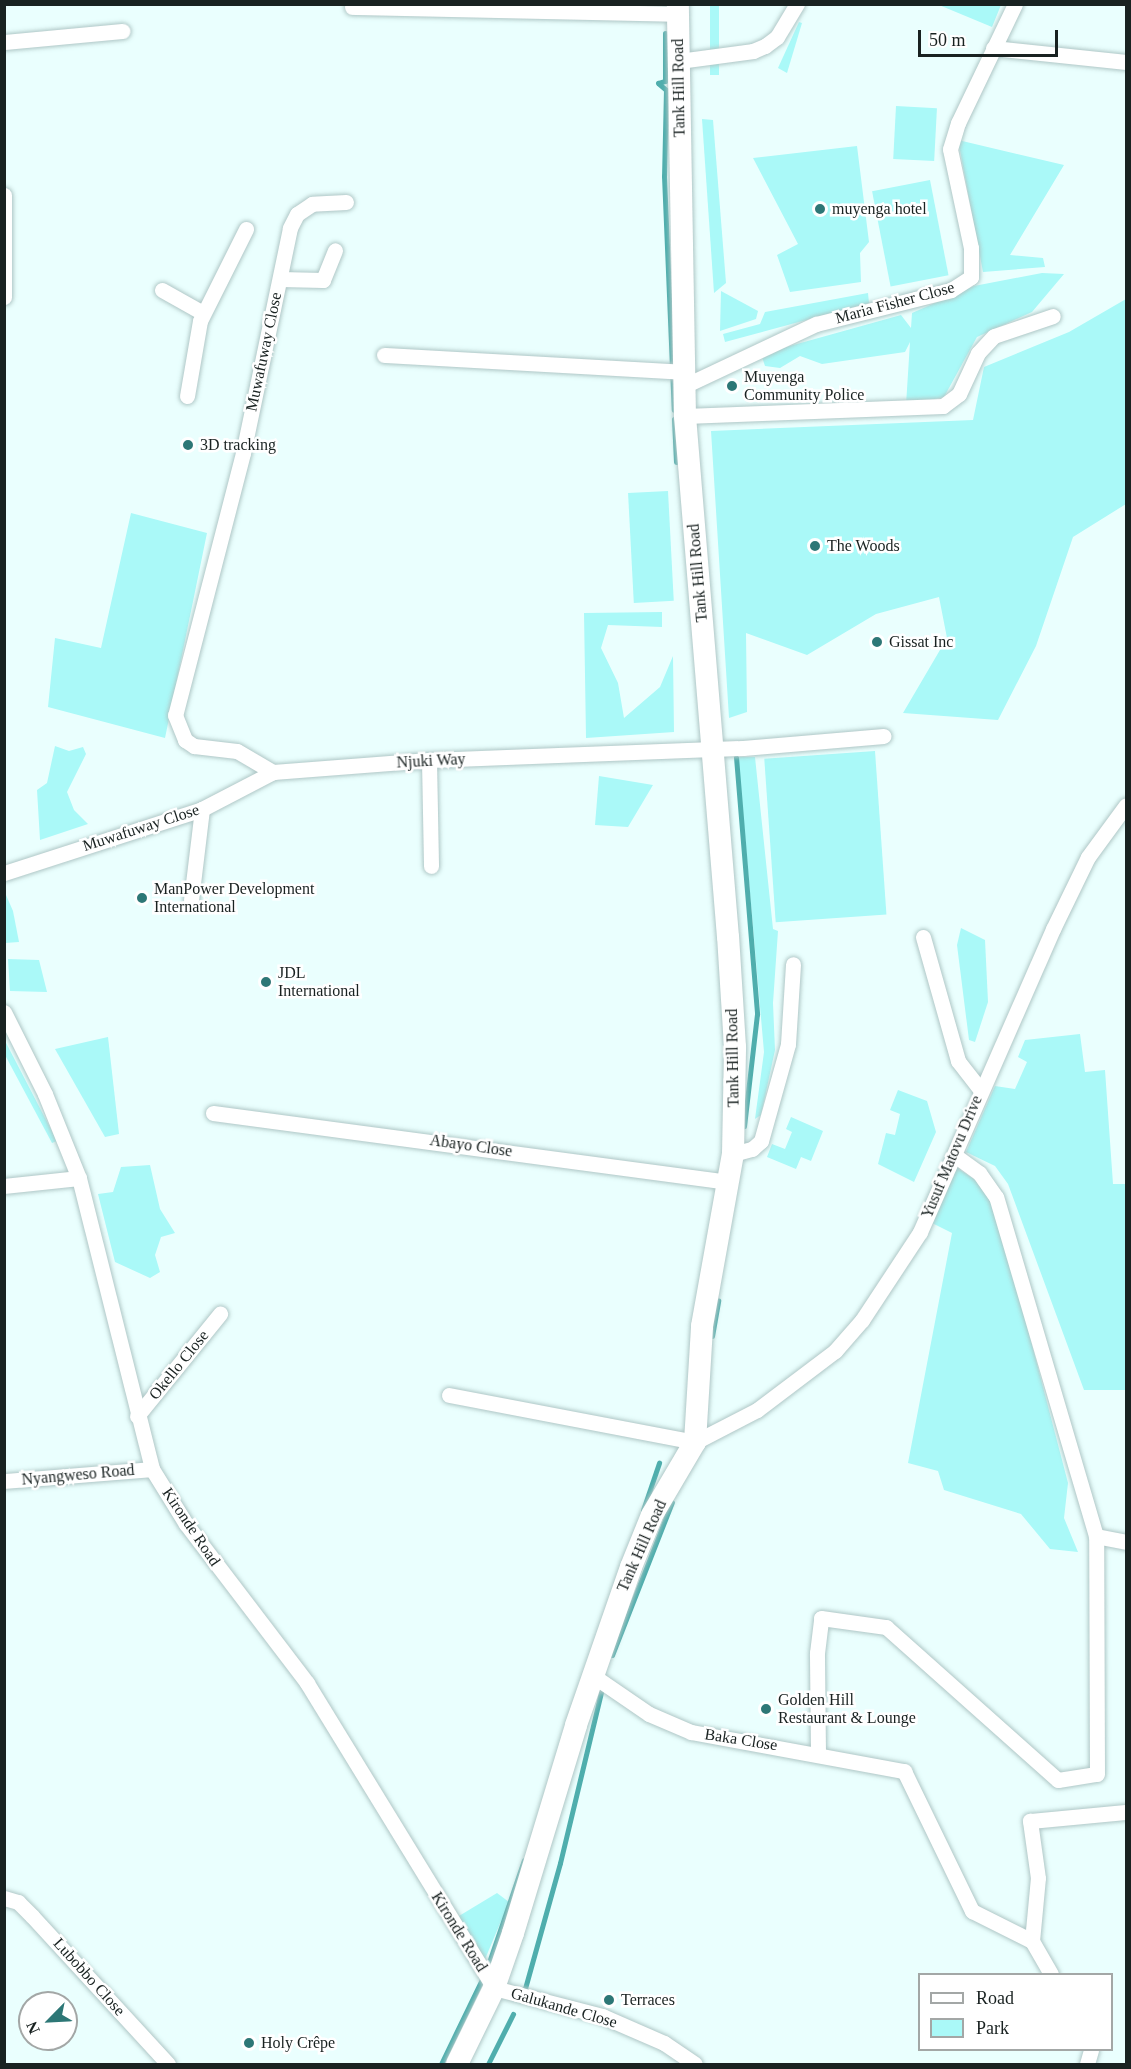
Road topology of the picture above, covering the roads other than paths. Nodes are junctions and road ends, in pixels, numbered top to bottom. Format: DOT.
graph roads {
  1 [pos="797,4"];
  2 [pos="1015,4"];
  3 [pos="352,8"];
  4 [pos="678,9"];
  5 [pos="122,31"];
  6 [pos="4,42"];
  7 [pos="993,48"];
  8 [pos="679,61"];
  9 [pos="1126,62"];
  10 [pos="4,184"];
  11 [pos="5,195"];
  12 [pos="346,201"];
  13 [pos="246,229"];
  14 [pos="334,250"];
  15 [pos="280,279"];
  16 [pos="162,290"];
  17 [pos="4,297"];
  18 [pos="203,314"];
  19 [pos="1053,316"];
  20 [pos="384,355"];
  21 [pos="684,379"];
  22 [pos="187,396"];
  23 [pos="685,416"];
  24 [pos="883,736"];
  25 [pos="712,748"];
  26 [pos="429,760"];
  27 [pos="273,772"];
  28 [pos="1126,805"];
  29 [pos="202,809"];
  30 [pos="430,866"];
  31 [pos="4,873"];
  32 [pos="191,900"];
  33 [pos="923,937"];
  34 [pos="793,964"];
  35 [pos="4,1012"];
  36 [pos="981,1089"];
  37 [pos="213,1113"];
  38 [pos="733,1154"];
  39 [pos="956,1156"];
  40 [pos="79,1178"];
  41 [pos="729,1182"];
  42 [pos="4,1186"];
  43 [pos="220,1314"];
  44 [pos="449,1395"];
  45 [pos="137,1416"];
  46 [pos="695,1442"];
  47 [pos="152,1469"];
  48 [pos="4,1481"];
  49 [pos="1096,1536"];
  50 [pos="1126,1542"];
  51 [pos="592,1675"];
  52 [pos="818,1753"];
  53 [pos="1126,1812"];
  54 [pos="4,1898"];
  55 [pos="1032,1941"];
  56 [pos="1050,1973"];
  57 [pos="494,1988"];
  58 [pos="168,2064"];
  59 [pos="457,2064"];
  60 [pos="695,2064"];
  1 -- 8 [label="street"];
  2 -- 7 [label="street, Maria Fisher Close"];
  3 -- 4 [label="street"];
  4 -- 8 [label="street, Tank Hill Road"];
  5 -- 6 [label="street"];
  7 -- 9 [label="street"];
  7 -- 21 [label="street, Maria Fisher Close"];
  8 -- 21 [label="street, Tank Hill Road"];
  10 -- 11 [label="street"];
  11 -- 17 [label="street"];
  12 -- 15 [label="street, Muwafuway Close"];
  13 -- 18 [label="street"];
  14 -- 15 [label="street"];
  15 -- 27 [label="street, Muwafuway Close"];
  16 -- 18 [label="street"];
  18 -- 22 [label="street"];
  19 -- 23 [label="street"];
  20 -- 21 [label="street"];
  21 -- 23 [label="street, Tank Hill Road"];
  23 -- 25 [label="street, Tank Hill Road"];
  24 -- 25 [label="street, Njuki Way"];
  25 -- 26 [label="street, Njuki Way"];
  25 -- 38 [label="street, Tank Hill Road"];
  26 -- 27 [label="street, Njuki Way"];
  26 -- 30 [label="street"];
  27 -- 29 [label="street, Muwafuway Close"];
  28 -- 36 [label="street, Yusuf Matovu Drive"];
  29 -- 31 [label="street, Muwafuway Close"];
  29 -- 32 [label="street"];
  33 -- 36 [label="street"];
  34 -- 38 [label="street"];
  35 -- 40 [label="street, Kironde Road"];
  36 -- 39 [label="street, Yusuf Matovu Drive"];
  37 -- 41 [label="street, Abayo Close"];
  38 -- 41 [label="street, Tank Hill Road"];
  39 -- 46 [label="street, Yusuf Matovu Drive"];
  39 -- 49 [label="street"];
  40 -- 42 [label="street"];
  40 -- 45 [label="street, Kironde Road"];
  41 -- 46 [label="street, Tank Hill Road"];
  43 -- 45 [label="street, Okello Close"];
  44 -- 46 [label="street"];
  45 -- 47 [label="street, Kironde Road"];
  46 -- 51 [label="street, Tank Hill Road"];
  47 -- 48 [label="street, Nyangweso Road"];
  47 -- 57 [label="street, Kironde Road"];
  49 -- 50 [label="street"];
  49 -- 52 [label="street"];
  51 -- 52 [label="street, Baka Close"];
  51 -- 57 [label="street, Tank Hill Road"];
  52 -- 55 [label="street, Baka Close"];
  53 -- 55 [label="street"];
  54 -- 58 [label="street, Lubobbo Close"];
  55 -- 56 [label="street"];
  57 -- 59 [label="street, Tank Hill Road"];
  57 -- 60 [label="street, Galukande Close"];
}
